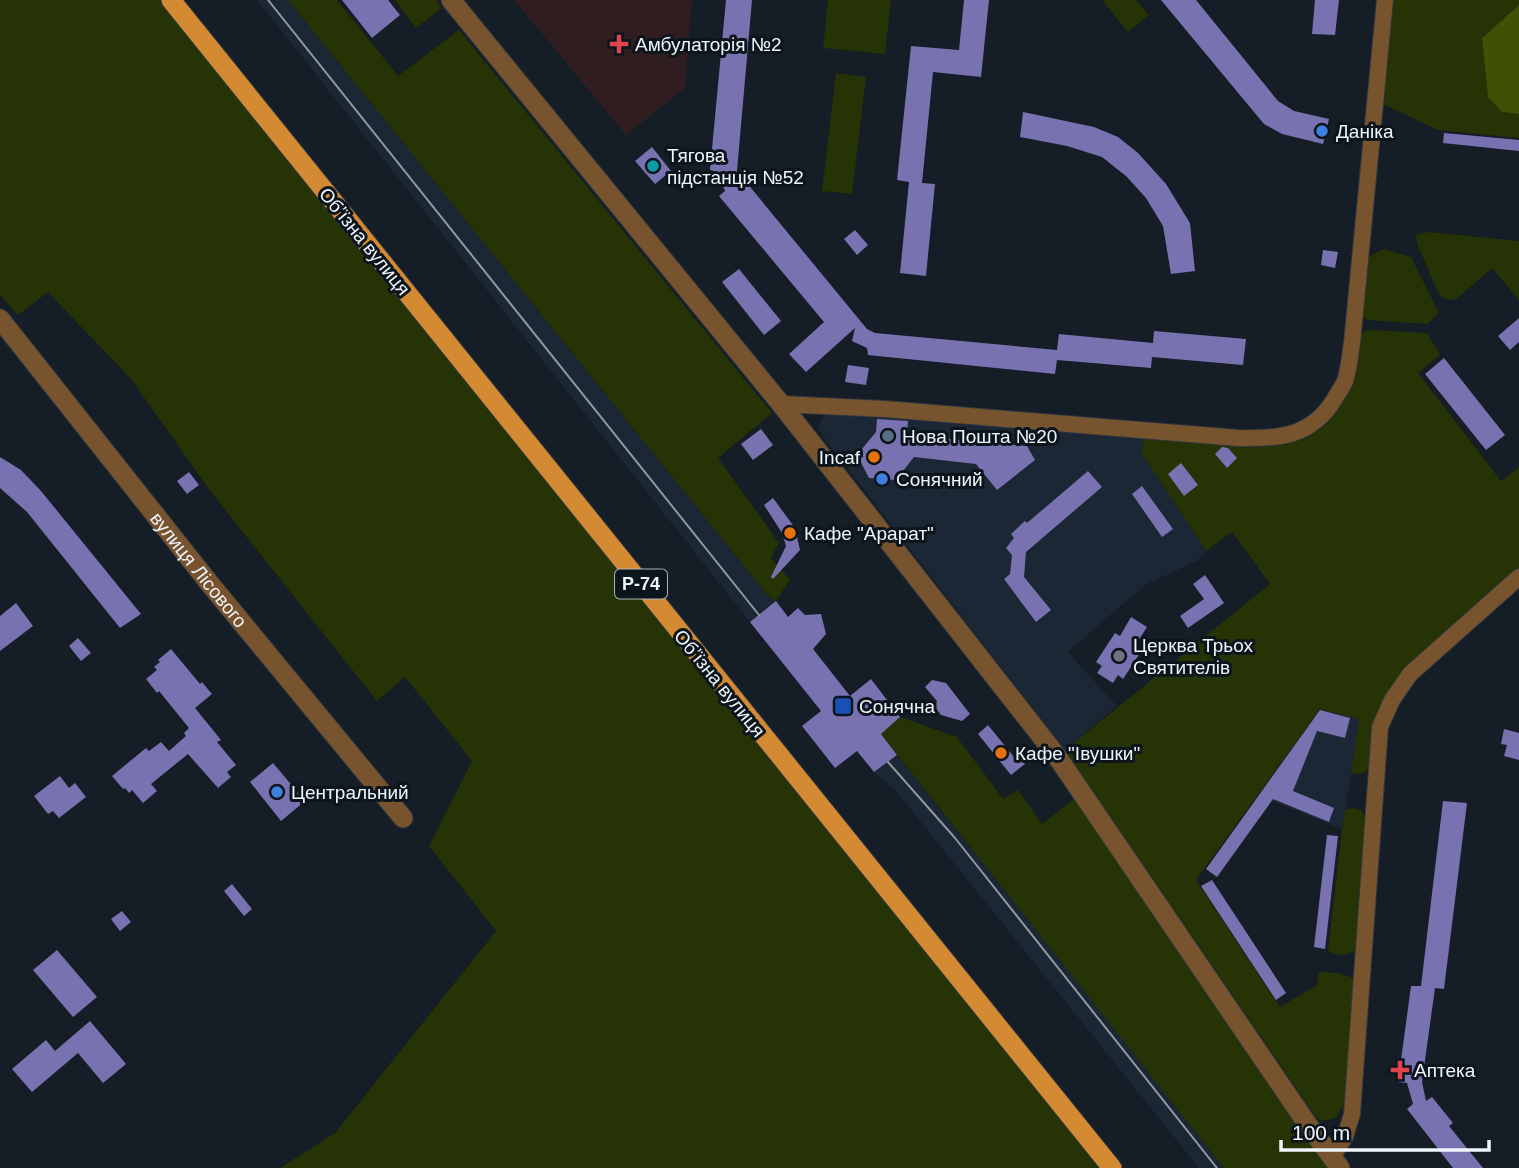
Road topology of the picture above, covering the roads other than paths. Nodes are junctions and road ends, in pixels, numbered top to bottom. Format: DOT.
graph roads {
  1 [pos="171,0"];
  2 [pos="451,0"];
  3 [pos="1385,0"];
  4 [pos="0,319"];
  5 [pos="781,404"];
  6 [pos="1519,577"];
  7 [pos="403,818"];
  8 [pos="1336,1163"];
  9 [pos="1112,1168"];
  1 -- 9 [label="main road, Обʼїзна вулиця / Р-74"];
  2 -- 5 [label="street"];
  3 -- 5 [label="street"];
  4 -- 7 [label="street, вулиця Лісового"];
  5 -- 8 [label="street"];
  6 -- 8 [label="street"];
}
